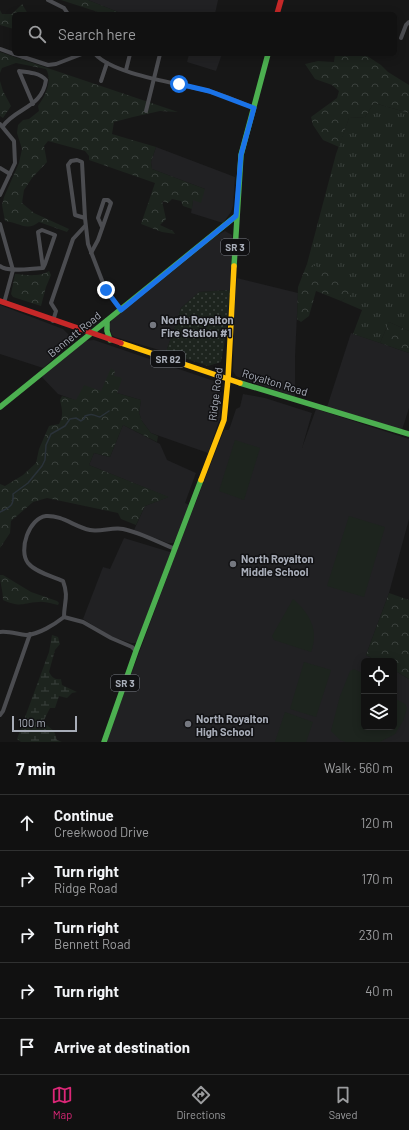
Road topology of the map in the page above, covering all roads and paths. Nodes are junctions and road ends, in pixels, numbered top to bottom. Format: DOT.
graph roads {
  1 [pos="48,0"];
  2 [pos="281,0"];
  3 [pos="67,12"];
  4 [pos="278,12"];
  5 [pos="409,22"];
  6 [pos="401,38"];
  7 [pos="0,49"];
  8 [pos="12,53"];
  9 [pos="20,56"];
  10 [pos="77,56"];
  11 [pos="96,56"];
  12 [pos="100,56"];
  13 [pos="130,56"];
  14 [pos="160,56"];
  15 [pos="267,56"];
  16 [pos="99,59"];
  17 [pos="106,63"];
  18 [pos="126,70"];
  19 [pos="154,79"];
  20 [pos="101,81"];
  21 [pos="33,104"];
  22 [pos="254,108"];
  23 [pos="146,111"];
  24 [pos="1,125"];
  25 [pos="0,168"];
  26 [pos="10,174"];
  27 [pos="0,195"];
  28 [pos="236,216"];
  29 [pos="85,218"];
  30 [pos="0,224"];
  31 [pos="85,226"];
  32 [pos="102,227"];
  33 [pos="91,253"];
  34 [pos="0,266"];
  35 [pos="43,268"];
  36 [pos="13,270"];
  37 [pos="2,302"];
  38 [pos="121,310"];
  39 [pos="107,320"];
  40 [pos="53,321"];
  41 [pos="90,333"];
  42 [pos="110,340"];
  43 [pos="228,379"];
  44 [pos="0,407"];
  45 [pos="409,434"];
  46 [pos="175,549"];
  47 [pos="64,618"];
  48 [pos="0,632"];
  49 [pos="30,634"];
  50 [pos="136,651"];
  51 [pos="0,715"];
  52 [pos="104,742"];
  1 -- 3 [label="street"];
  2 -- 4 [label="main road"];
  5 -- 6 [label="street"];
  7 -- 8 [label="street"];
  9 -- 10 [label="street"];
  11 -- 16 [label="street"];
  12 -- 16 [label="street"];
  13 -- 18 [label="street"];
  14 -- 19 [label="street"];
  15 -- 22 [label="main road, Ridge Road / SR 3"];
  16 -- 17 [label="street"];
  17 -- 18 [label="street"];
  17 -- 20 [label="street"];
  18 -- 19 [label="street"];
  19 -- 22 [label="street"];
  19 -- 23 [label="street"];
  21 -- 21 [label="street"];
  21 -- 24 [label="street"];
  22 -- 28 [label="main road, Ridge Road / SR 3"];
  24 -- 26 [label="street"];
  25 -- 26 [label="street"];
  26 -- 27 [label="street"];
  28 -- 38 [label="main road, Bennett Road"];
  28 -- 43 [label="main road, Ridge Road / SR 3"];
  29 -- 29 [label="street"];
  29 -- 31 [label="street"];
  30 -- 36 [label="street"];
  31 -- 33 [label="street"];
  31 -- 40 [label="street"];
  32 -- 32 [label="street"];
  32 -- 33 [label="street"];
  33 -- 38 [label="street"];
  34 -- 36 [label="street"];
  35 -- 35 [label="street"];
  35 -- 36 [label="street"];
  36 -- 37 [label="street"];
  37 -- 40 [label="main road, Royalton Road / SR 82"];
  38 -- 39 [label="main road, Bennett Road"];
  39 -- 41 [label="main road, Bennett Road"];
  39 -- 42 [label="main road"];
  40 -- 41 [label="main road, Royalton Road / SR 82"];
  41 -- 42 [label="main road, Royalton Road / SR 82"];
  41 -- 44 [label="main road, Bennett Road"];
  42 -- 43 [label="main road, Royalton Road / SR 82"];
  43 -- 45 [label="main road, Royalton Road / SR 82"];
  43 -- 46 [label="main road, Ridge Road / SR 3"];
  46 -- 47 [label="street"];
  46 -- 50 [label="main road, Ridge Road / SR 3"];
  47 -- 49 [label="street"];
  47 -- 50 [label="street"];
  48 -- 49 [label="street"];
  49 -- 51 [label="street"];
  50 -- 52 [label="main road, Ridge Road / SR 3"];
}
